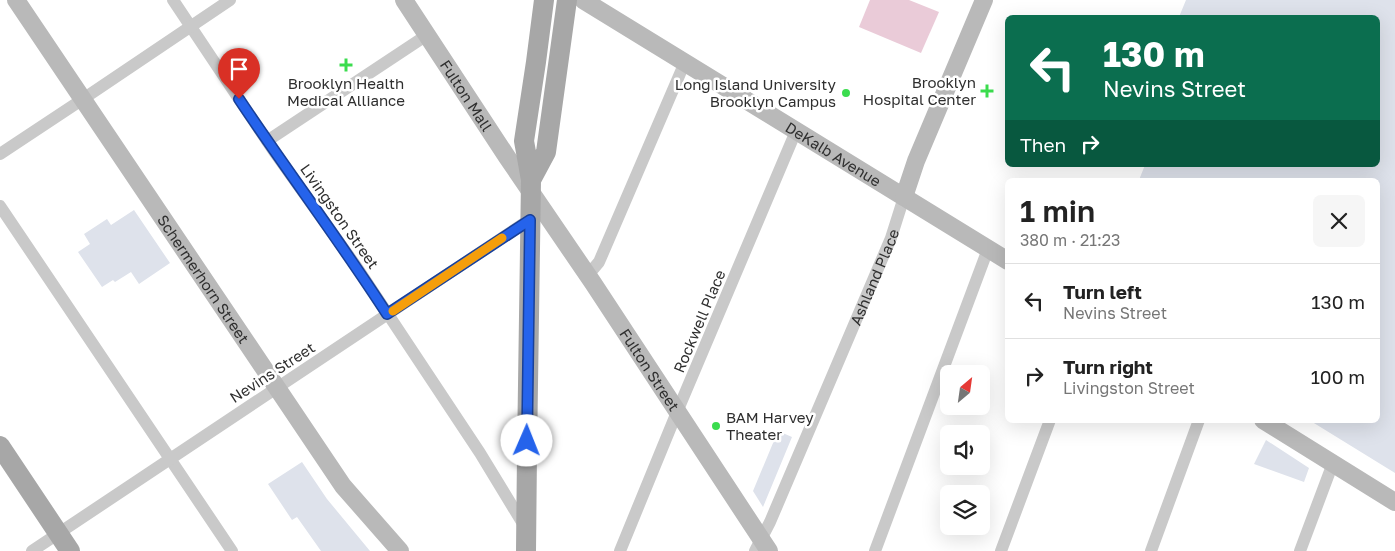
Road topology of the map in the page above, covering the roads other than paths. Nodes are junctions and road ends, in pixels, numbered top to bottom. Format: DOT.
graph roads {
  1 [pos="16,0"];
  2 [pos="173,0"];
  3 [pos="230,0"];
  4 [pos="404,0"];
  5 [pos="544,0"];
  6 [pos="567,0"];
  7 [pos="583,0"];
  8 [pos="984,0"];
  9 [pos="190,27"];
  10 [pos="427,34"];
  11 [pos="685,62"];
  12 [pos="84,99"];
  13 [pos="796,131"];
  14 [pos="267,141"];
  15 [pos="0,154"];
  16 [pos="530,185"];
  17 [pos="904,197"];
  18 [pos="0,206"];
  19 [pos="530,220"];
  20 [pos="988,249"];
  21 [pos="1005,259"];
  22 [pos="588,275"];
  23 [pos="387,314"];
  24 [pos="278,388"];
  25 [pos="677,412"];
  26 [pos="1049,423"];
  27 [pos="1198,423"];
  28 [pos="1268,423"];
  29 [pos="0,446"];
  30 [pos="170,459"];
  31 [pos="1332,463"];
  32 [pos="1395,502"];
  33 [pos="526,529"];
  34 [pos="58,533"];
  35 [pos="761,547"];
  36 [pos="32,551"];
  37 [pos="70,551"];
  38 [pos="232,551"];
  39 [pos="400,551"];
  40 [pos="526,551"];
  41 [pos="620,551"];
  42 [pos="875,551"];
  43 [pos="1001,551"];
  44 [pos="1151,551"];
  45 [pos="1300,551"];
  1 -- 12 [label="main road, Schermerhorn Street"];
  2 -- 9 [label="street, Livingston Street"];
  3 -- 9 [label="street"];
  4 -- 10 [label="main road, Fulton Mall"];
  5 -- 16 [label="main road"];
  6 -- 16 [label="main road"];
  7 -- 11 [label="main road, DeKalb Avenue"];
  8 -- 17 [label="main road, Ashland Place"];
  9 -- 12 [label="street"];
  9 -- 14 [label="street, Livingston Street"];
  10 -- 14 [label="street"];
  10 -- 16 [label="main road, Fulton Mall"];
  11 -- 13 [label="main road, DeKalb Avenue"];
  11 -- 22 [label="street"];
  12 -- 15 [label="street"];
  12 -- 24 [label="main road, Schermerhorn Street"];
  13 -- 17 [label="main road, DeKalb Avenue"];
  13 -- 25 [label="street, Rockwell Place"];
  14 -- 23 [label="street, Livingston Street"];
  16 -- 19 [label="main road"];
  16 -- 22 [label="main road, Fulton Street"];
  17 -- 20 [label="main road, DeKalb Avenue"];
  17 -- 35 [label="street, Ashland Place"];
  18 -- 30 [label="street"];
  19 -- 23 [label="street, Nevins Street"];
  19 -- 33 [label="main road"];
  20 -- 21 [label="main road, DeKalb Avenue"];
  20 -- 42 [label="street"];
  22 -- 25 [label="main road, Fulton Street"];
  23 -- 24 [label="street, Nevins Street"];
  23 -- 33 [label="street, Livingston Street"];
  24 -- 30 [label="street, Nevins Street"];
  24 -- 39 [label="main road, Schermerhorn Street"];
  25 -- 35 [label="main road, Fulton Street"];
  25 -- 41 [label="street, Rockwell Place"];
  26 -- 43 [label="street"];
  27 -- 44 [label="street"];
  28 -- 31 [label="main road"];
  29 -- 34 [label="main road"];
  30 -- 34 [label="street, Nevins Street"];
  30 -- 38 [label="street"];
  31 -- 32 [label="main road"];
  31 -- 45 [label="street"];
  33 -- 40 [label="main road"];
  34 -- 36 [label="street, Nevins Street"];
  34 -- 37 [label="main road"];
}
